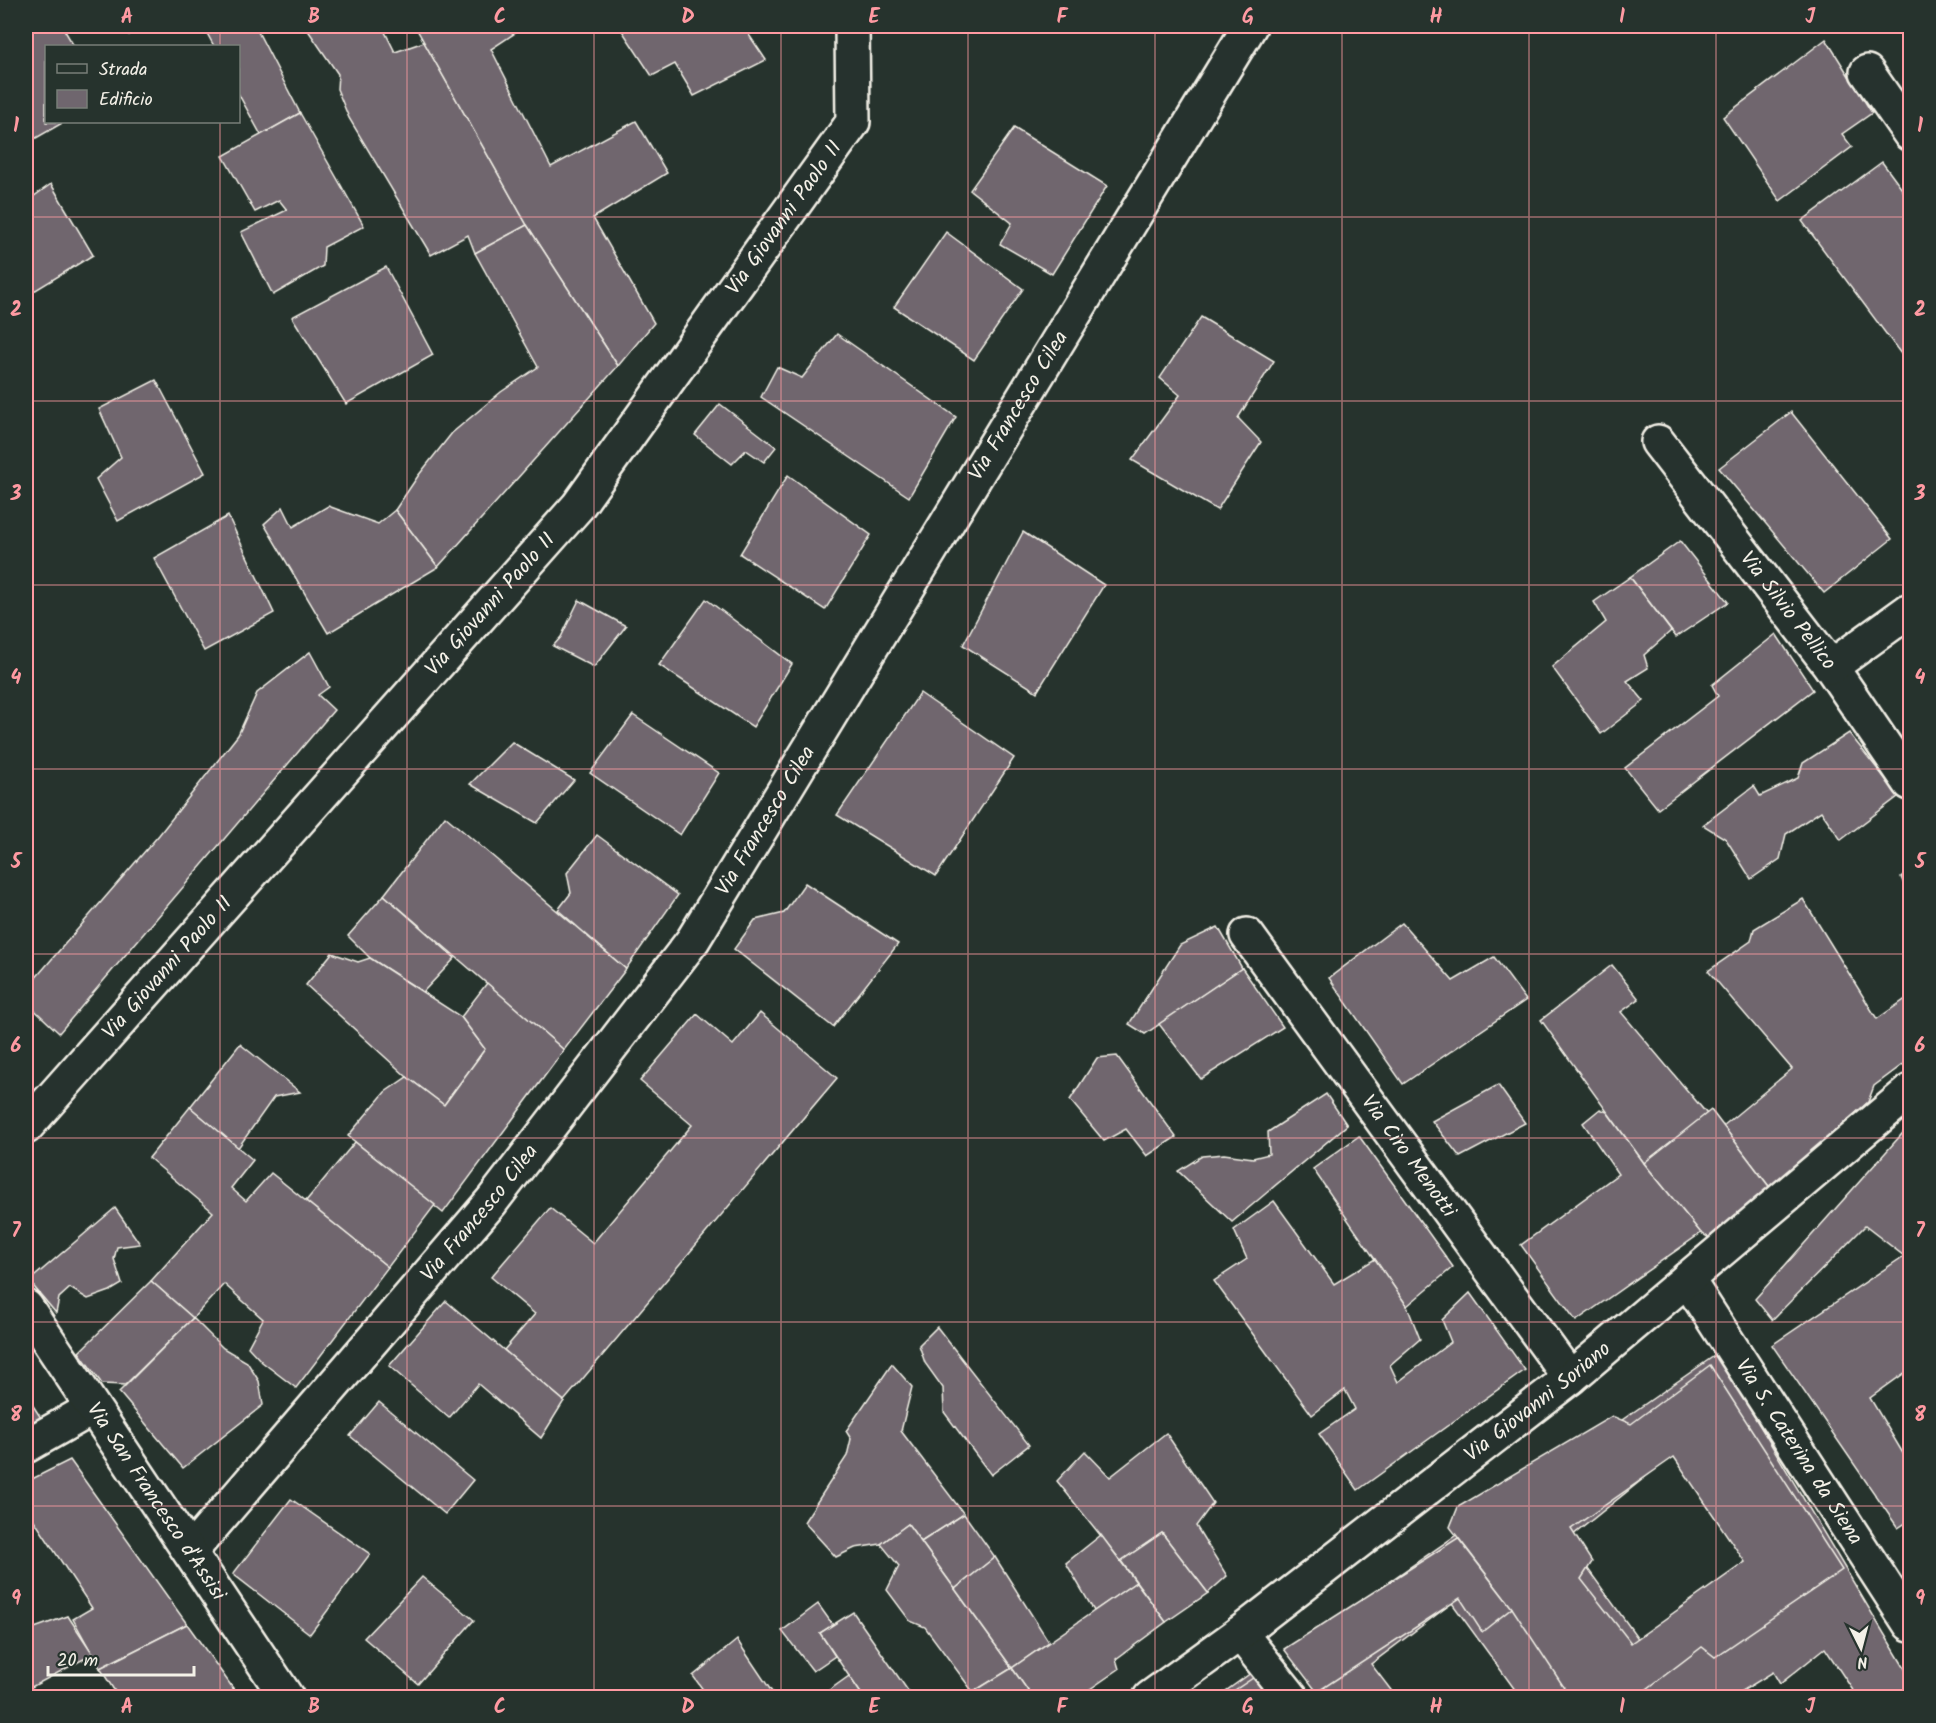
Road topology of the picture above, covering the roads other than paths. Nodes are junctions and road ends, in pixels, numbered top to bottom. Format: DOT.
graph roads {
  1 [pos="852,26"];
  2 [pos="1250,26"];
  3 [pos="1867,72"];
  4 [pos="1911,134"];
  5 [pos="1658,442"];
  6 [pos="1911,610"];
  7 [pos="1831,667"];
  8 [pos="1911,783"];
  9 [pos="1247,935"];
  10 [pos="1911,1091"];
  11 [pos="26,1127"];
  12 [pos="1687,1280"];
  13 [pos="26,1307"];
  14 [pos="1570,1378"];
  15 [pos="93,1408"];
  16 [pos="26,1446"];
  17 [pos="190,1552"];
  18 [pos="1911,1624"];
  19 [pos="1240,1633"];
  20 [pos="287,1698"];
  21 [pos="1150,1698"];
  22 [pos="1292,1698"];
  1 -- 11 [label="street, Via Giovanni Paolo II"];
  2 -- 17 [label="street, Via Francesco Cilea"];
  3 -- 4 [label="street"];
  5 -- 7 [label="street, Via Silvio Pellico"];
  6 -- 7 [label="street"];
  7 -- 8 [label="street, Via Silvio Pellico"];
  9 -- 14 [label="street, Via Ciro Menotti"];
  10 -- 12 [label="street, Via Giovanni Soriano"];
  12 -- 14 [label="street, Via Giovanni Soriano"];
  12 -- 18 [label="street, Via S. Caterina da Siena"];
  13 -- 15 [label="street, Via San Francesco d'Assisi"];
  14 -- 19 [label="street, Via Giovanni Soriano"];
  15 -- 16 [label="street"];
  15 -- 17 [label="street, Via San Francesco d'Assisi"];
  17 -- 20 [label="street, Via San Francesco d'Assisi"];
  19 -- 21 [label="street, Via Giovanni Soriano"];
  19 -- 22 [label="street"];
}
